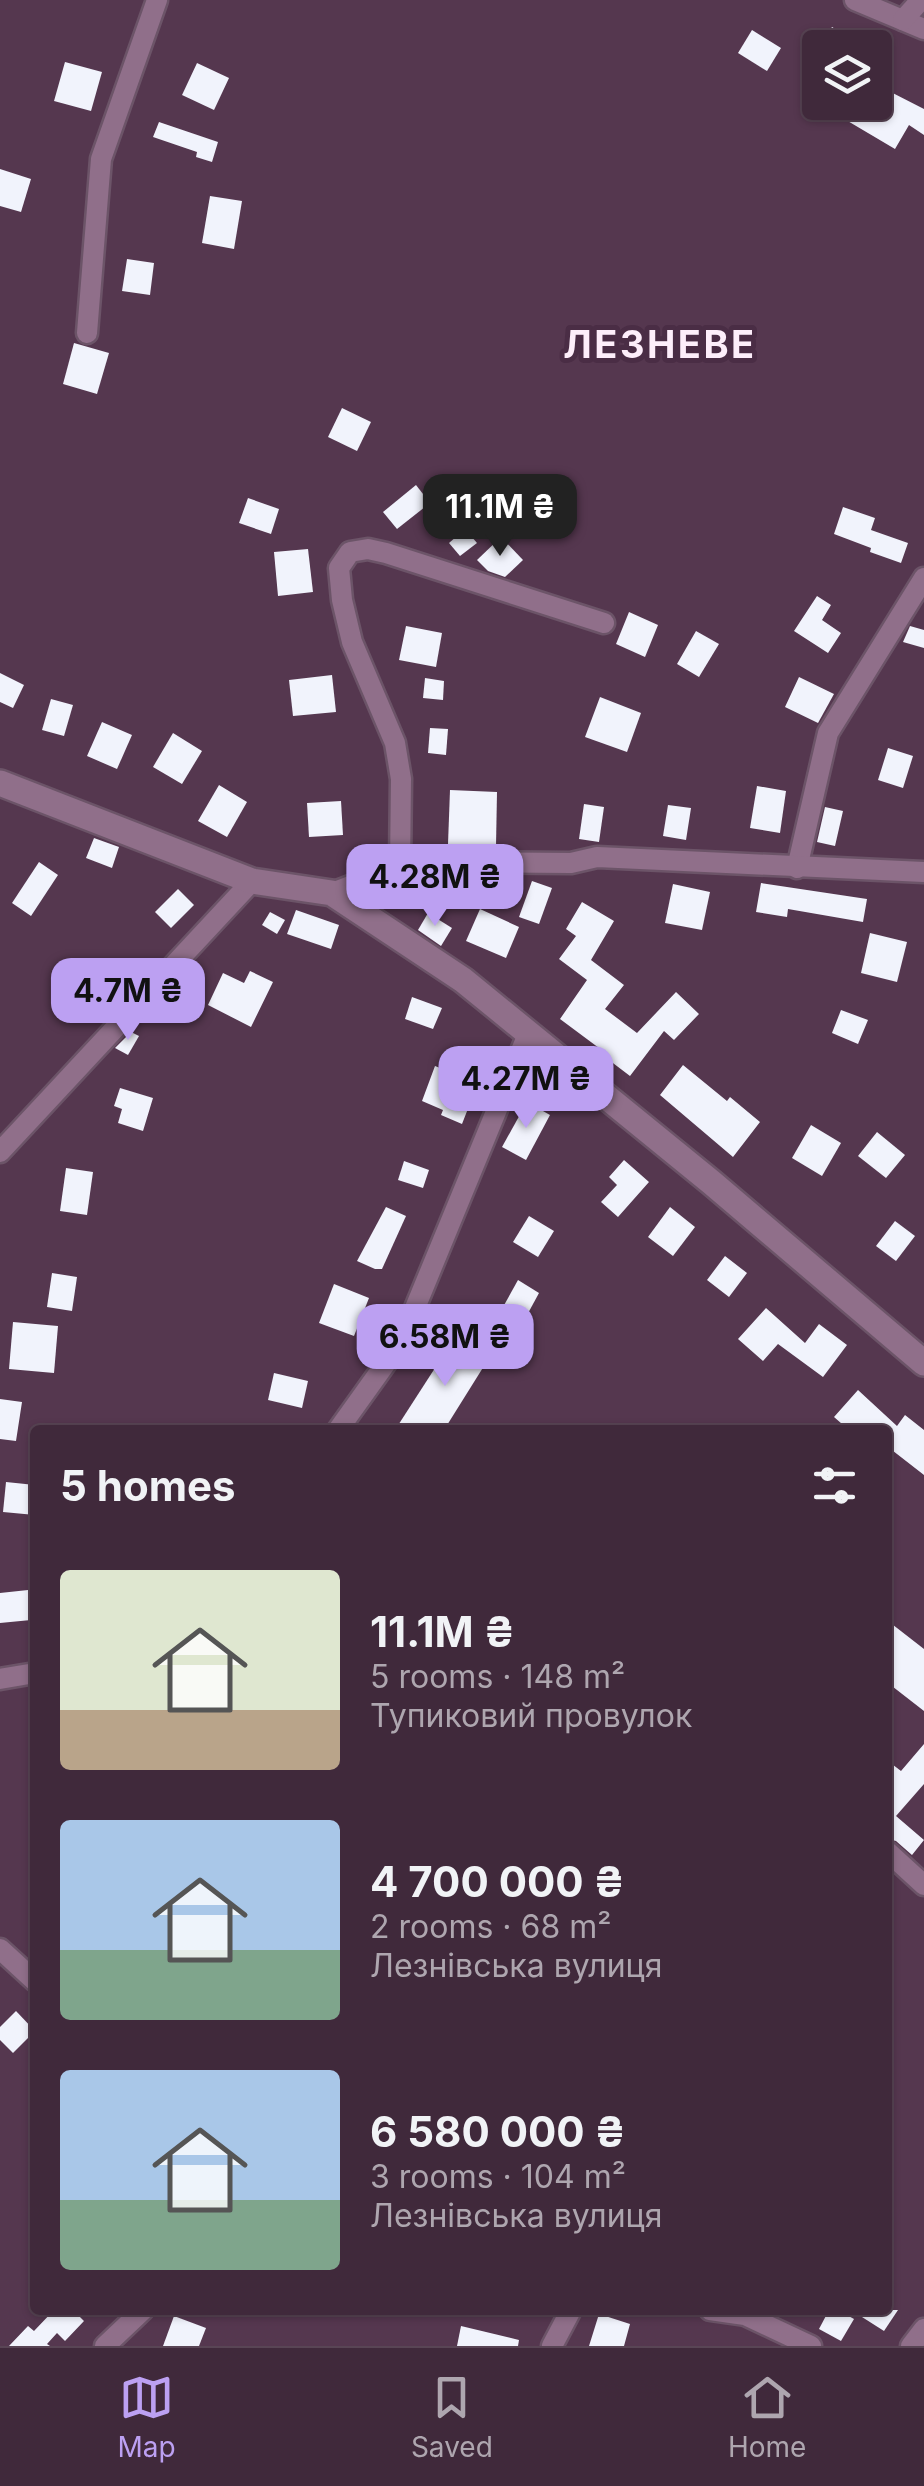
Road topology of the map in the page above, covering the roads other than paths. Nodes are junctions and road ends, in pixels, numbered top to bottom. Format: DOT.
graph roads {
  1 [pos="157,0"];
  2 [pos="855,0"];
  3 [pos="920,0"];
  4 [pos="902,20"];
  5 [pos="924,29"];
  6 [pos="87,333"];
  7 [pos="924,578"];
  8 [pos="604,623"];
  9 [pos="0,783"];
  10 [pos="400,866"];
  11 [pos="797,868"];
  12 [pos="924,872"];
  13 [pos="252,880"];
  14 [pos="332,893"];
  15 [pos="528,1034"];
  16 [pos="0,1152"];
  17 [pos="924,1363"];
  18 [pos="342,1425"];
  19 [pos="30,1675"];
  20 [pos="0,1678"];
  21 [pos="892,1856"];
  22 [pos="924,1885"];
  23 [pos="0,1949"];
  24 [pos="30,1976"];
  25 [pos="137,2315"];
  26 [pos="568,2315"];
  27 [pos="745,2315"];
  28 [pos="924,2329"];
  29 [pos="105,2346"];
  30 [pos="552,2346"];
  31 [pos="812,2346"];
  32 [pos="911,2346"];
  1 -- 6 [label="street"];
  2 -- 4 [label="street"];
  3 -- 4 [label="street"];
  4 -- 5 [label="street"];
  7 -- 11 [label="street"];
  8 -- 10 [label="street"];
  9 -- 13 [label="street"];
  10 -- 11 [label="street"];
  10 -- 14 [label="street"];
  11 -- 12 [label="street"];
  13 -- 14 [label="street"];
  13 -- 16 [label="street"];
  14 -- 15 [label="street"];
  15 -- 17 [label="street"];
  15 -- 18 [label="street"];
  19 -- 20 [label="street"];
  21 -- 22 [label="street"];
  23 -- 24 [label="street"];
  25 -- 29 [label="street"];
  26 -- 30 [label="street"];
  27 -- 31 [label="street"];
  28 -- 32 [label="street"];
}
